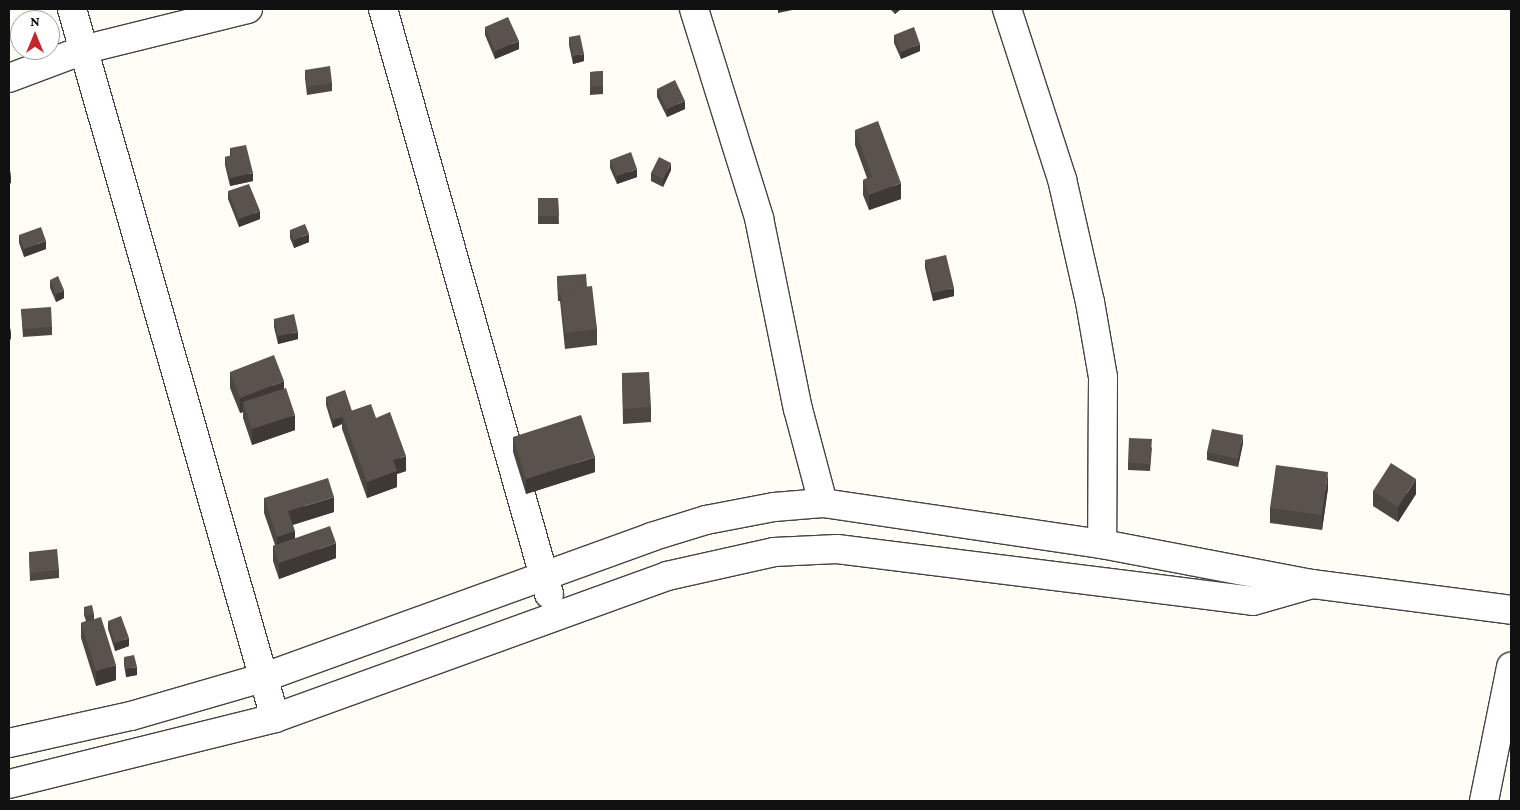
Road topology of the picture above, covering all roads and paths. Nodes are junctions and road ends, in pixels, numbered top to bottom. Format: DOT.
graph roads {
  1 [pos="72,9"];
  2 [pos="248,9"];
  3 [pos="383,9"];
  4 [pos="694,9"];
  5 [pos="1007,9"];
  6 [pos="86,50"];
  7 [pos="9,78"];
  8 [pos="824,503"];
  9 [pos="1102,544"];
  10 [pos="543,578"];
  11 [pos="1312,584"];
  12 [pos="1511,610"];
  13 [pos="556,615"];
  14 [pos="1511,667"];
  15 [pos="265,677"];
  16 [pos="275,718"];
  17 [pos="9,743"];
  18 [pos="9,784"];
  19 [pos="1484,801"];
  1 -- 6 [label="street"];
  2 -- 6 [label="street"];
  3 -- 10 [label="street"];
  4 -- 8 [label="street"];
  5 -- 9 [label="street"];
  6 -- 7 [label="street"];
  6 -- 15 [label="street"];
  8 -- 9 [label="street"];
  8 -- 10 [label="street"];
  9 -- 11 [label="street"];
  10 -- 13 [label="street"];
  10 -- 15 [label="street"];
  11 -- 12 [label="street"];
  11 -- 13 [label="street"];
  13 -- 16 [label="street"];
  14 -- 19 [label="street"];
  15 -- 16 [label="street"];
  15 -- 17 [label="street"];
  16 -- 18 [label="street"];
}
